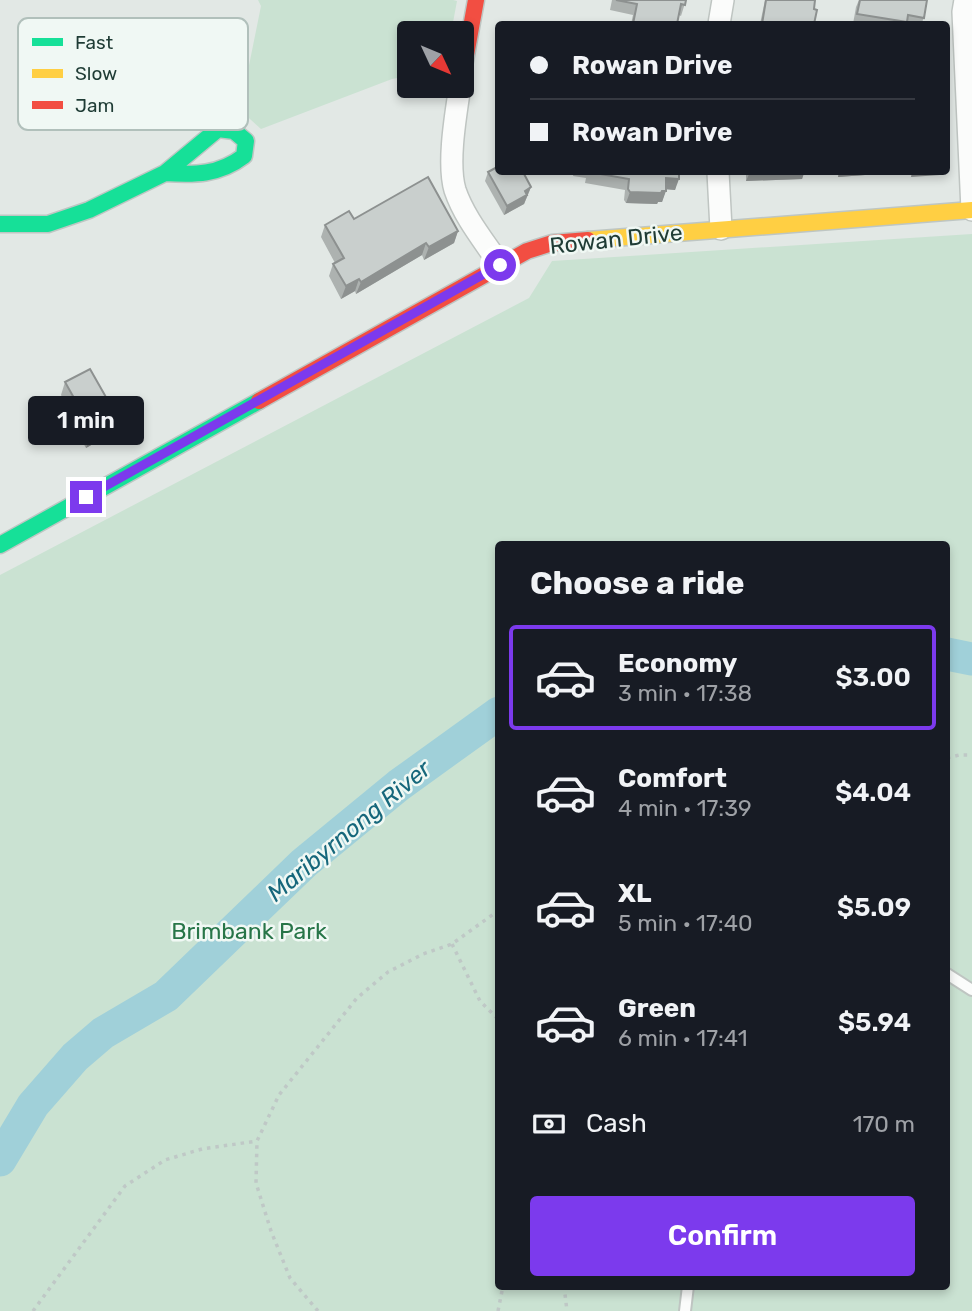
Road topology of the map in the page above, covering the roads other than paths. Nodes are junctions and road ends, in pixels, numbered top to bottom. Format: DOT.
graph roads {
  1 [pos="476,0"];
  2 [pos="723,0"];
  3 [pos="965,0"];
  4 [pos="472,21"];
  5 [pos="720,21"];
  6 [pos="459,98"];
  7 [pos="217,130"];
  8 [pos="233,130"];
  9 [pos="165,173"];
  10 [pos="718,175"];
  11 [pos="972,210"];
  12 [pos="0,224"];
  13 [pos="721,229"];
  14 [pos="500,265"];
  15 [pos="0,545"];
  16 [pos="950,976"];
  17 [pos="972,990"];
  18 [pos="688,1290"];
  19 [pos="685,1311"];
  1 -- 4 [label="street"];
  2 -- 5 [label="street"];
  3 -- 11 [label="street"];
  6 -- 14 [label="street"];
  7 -- 9 [label="street"];
  8 -- 9 [label="street"];
  9 -- 12 [label="street"];
  10 -- 13 [label="street"];
  11 -- 13 [label="street, Rowan Drive"];
  13 -- 14 [label="street, Rowan Drive"];
  14 -- 15 [label="street, Rowan Drive"];
  16 -- 17 [label="lane"];
  18 -- 19 [label="lane"];
}
